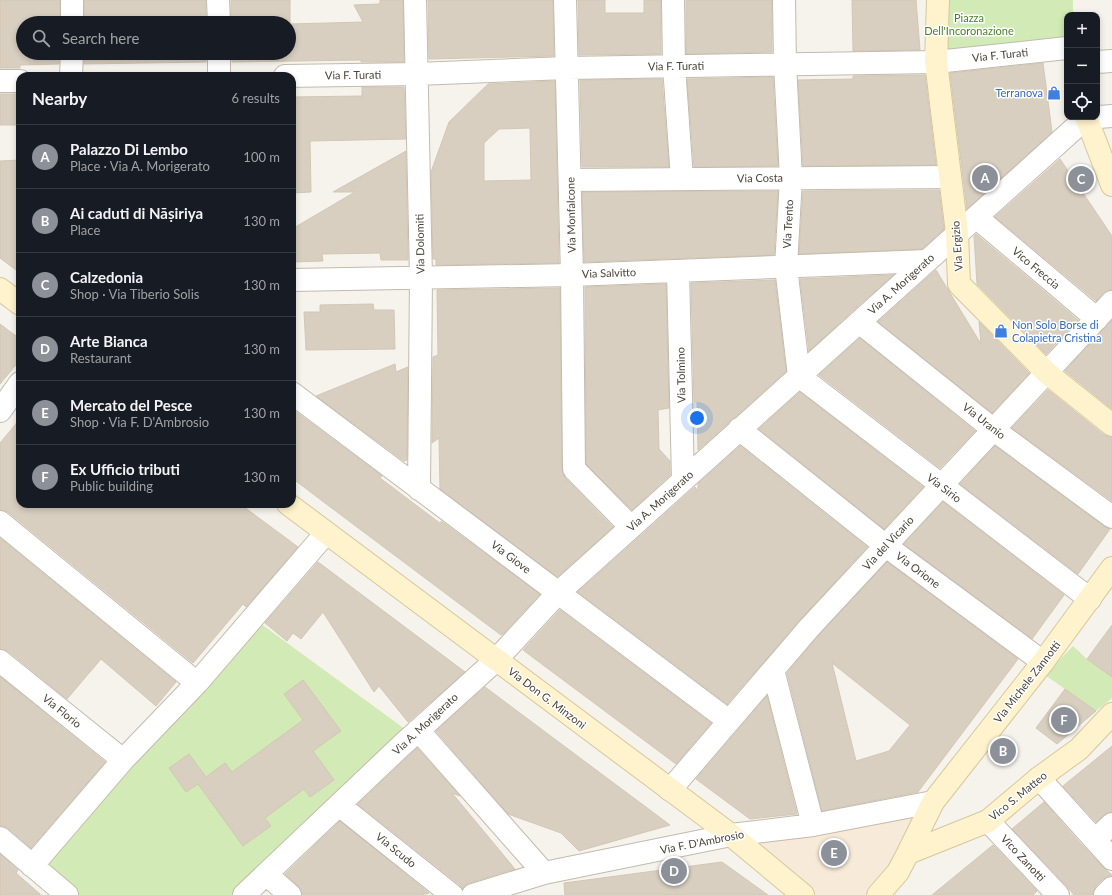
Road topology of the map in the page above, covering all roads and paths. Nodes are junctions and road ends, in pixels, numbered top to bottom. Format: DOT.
graph roads {
  1 [pos="72,0"];
  2 [pos="218,0"];
  3 [pos="415,0"];
  4 [pos="565,0"];
  5 [pos="673,0"];
  6 [pos="784,0"];
  7 [pos="938,0"];
  8 [pos="72,16"];
  9 [pos="219,16"];
  10 [pos="1064,48"];
  11 [pos="72,60"];
  12 [pos="219,60"];
  13 [pos="1112,61"];
  14 [pos="936,62"];
  15 [pos="1100,62"];
  16 [pos="785,64"];
  17 [pos="674,66"];
  18 [pos="567,68"];
  19 [pos="71,72"];
  20 [pos="219,72"];
  21 [pos="417,74"];
  22 [pos="296,76"];
  23 [pos="0,81"];
  24 [pos="16,81"];
  25 [pos="1112,116"];
  26 [pos="1100,117"];
  27 [pos="1084,120"];
  28 [pos="1087,120"];
  29 [pos="950,177"];
  30 [pos="791,178"];
  31 [pos="682,179"];
  32 [pos="570,180"];
  33 [pos="1112,185"];
  34 [pos="976,217"];
  35 [pos="958,233"];
  36 [pos="927,261"];
  37 [pos="786,266"];
  38 [pos="678,271"];
  39 [pos="572,275"];
  40 [pos="421,278"];
  41 [pos="296,280"];
  42 [pos="0,289"];
  43 [pos="16,301"];
  44 [pos="1112,302"];
  45 [pos="1097,319"];
  46 [pos="859,322"];
  47 [pos="1046,373"];
  48 [pos="799,376"];
  49 [pos="16,389"];
  50 [pos="296,396"];
  51 [pos="0,411"];
  52 [pos="1112,425"];
  53 [pos="739,429"];
  54 [pos="994,430"];
  55 [pos="683,480"];
  56 [pos="942,486"];
  57 [pos="419,489"];
  58 [pos="293,508"];
  59 [pos="1112,517"];
  60 [pos="0,522"];
  61 [pos="631,527"];
  62 [pos="326,533"];
  63 [pos="886,546"];
  64 [pos="1112,568"];
  65 [pos="558,592"];
  66 [pos="1090,599"];
  67 [pos="496,660"];
  68 [pos="0,661"];
  69 [pos="1043,662"];
  70 [pos="773,670"];
  71 [pos="197,683"];
  72 [pos="1112,714"];
  73 [pos="729,721"];
  74 [pos="418,730"];
  75 [pos="123,760"];
  76 [pos="1039,778"];
  77 [pos="670,790"];
  78 [pos="933,802"];
  79 [pos="339,805"];
  80 [pos="988,821"];
  81 [pos="1112,824"];
  82 [pos="813,825"];
  83 [pos="731,835"];
  84 [pos="0,838"];
  85 [pos="1095,840"];
  86 [pos="908,853"];
  87 [pos="1112,859"];
  88 [pos="32,866"];
  89 [pos="544,873"];
  90 [pos="266,874"];
  91 [pos="1112,888"];
  92 [pos="67,895"];
  93 [pos="244,895"];
  94 [pos="290,895"];
  95 [pos="452,895"];
  96 [pos="473,895"];
  97 [pos="803,895"];
  98 [pos="878,895"];
  99 [pos="1058,895"];
  100 [pos="1105,895"];
  1 -- 8 [label="street"];
  2 -- 9 [label="street"];
  3 -- 21 [label="street, Via Dolomiti"];
  4 -- 18 [label="street, Via Monfalcone"];
  5 -- 17 [label="street"];
  6 -- 16 [label="street, Via Trento"];
  7 -- 14 [label="street, Via Ergizio"];
  10 -- 14 [label="street, Via F. Turati"];
  11 -- 19 [label="street"];
  12 -- 20 [label="street"];
  13 -- 15 [label="street"];
  14 -- 16 [label="street, Via F. Turati"];
  14 -- 29 [label="street, Via Ergizio"];
  16 -- 17 [label="street, Via F. Turati"];
  16 -- 30 [label="street, Via Trento"];
  17 -- 18 [label="street, Via F. Turati"];
  17 -- 31 [label="street"];
  18 -- 21 [label="street, Via F. Turati"];
  18 -- 32 [label="street, Via Monfalcone"];
  21 -- 22 [label="street, Via F. Turati"];
  21 -- 40 [label="street, Via Dolomiti"];
  23 -- 24 [label="street"];
  25 -- 26 [label="street"];
  27 -- 34 [label="street, Via A. Morigerato"];
  28 -- 33 [label="street"];
  29 -- 30 [label="street, Via Costa"];
  29 -- 35 [label="street, Via Ergizio"];
  30 -- 31 [label="street, Via Costa"];
  30 -- 37 [label="street, Via Trento"];
  31 -- 32 [label="street, Via Costa"];
  32 -- 39 [label="street, Via Monfalcone"];
  34 -- 35 [label="street, Via A. Morigerato"];
  34 -- 45 [label="street, Vico Freccia"];
  35 -- 36 [label="street, Via A. Morigerato"];
  35 -- 47 [label="street, Via Ergizio"];
  36 -- 37 [label="street, Via Salvitto"];
  36 -- 46 [label="street, Via A. Morigerato"];
  37 -- 38 [label="street, Via Salvitto"];
  37 -- 48 [label="street, Via Trento"];
  38 -- 39 [label="street, Via Salvitto"];
  38 -- 55 [label="street, Via Tolmino"];
  39 -- 40 [label="street, Via Salvitto"];
  39 -- 61 [label="street, Via Monfalcone"];
  40 -- 41 [label="street, Via Salvitto"];
  40 -- 57 [label="street, Via Dolomiti"];
  42 -- 43 [label="street"];
  44 -- 45 [label="street, Via del Vicario"];
  45 -- 47 [label="street, Via del Vicario"];
  46 -- 48 [label="street, Via A. Morigerato"];
  46 -- 54 [label="street, Via Uranio"];
  47 -- 52 [label="street, Via Ergizio"];
  47 -- 54 [label="street, Via del Vicario"];
  48 -- 53 [label="street, Via A. Morigerato"];
  48 -- 56 [label="street, Via Sirio"];
  49 -- 51 [label="street"];
  50 -- 57 [label="street, Via Giove"];
  53 -- 55 [label="street, Via A. Morigerato"];
  53 -- 63 [label="street, Via Orione"];
  54 -- 56 [label="street, Via del Vicario"];
  54 -- 59 [label="street, Via Uranio"];
  55 -- 61 [label="street, Via A. Morigerato"];
  56 -- 63 [label="street, Via del Vicario"];
  56 -- 66 [label="street, Via Sirio"];
  57 -- 65 [label="street, Via Giove"];
  58 -- 62 [label="street, Via Don G. Minzoni"];
  60 -- 71 [label="street"];
  61 -- 65 [label="street, Via A. Morigerato"];
  62 -- 67 [label="street, Via Don G. Minzoni"];
  62 -- 71 [label="street"];
  63 -- 69 [label="street, Via Orione"];
  63 -- 70 [label="street, Via del Vicario"];
  64 -- 66 [label="street, Via Michele Zannotti"];
  65 -- 67 [label="street, Via A. Morigerato"];
  65 -- 73 [label="street, Via Giove"];
  66 -- 69 [label="street, Via Michele Zannotti"];
  67 -- 74 [label="street, Via A. Morigerato"];
  67 -- 77 [label="street, Via Don G. Minzoni"];
  68 -- 75 [label="street, Via Florio"];
  69 -- 78 [label="street, Via Michele Zannotti"];
  70 -- 73 [label="street, Via del Vicario"];
  70 -- 82 [label="street"];
  71 -- 75 [label="street"];
  72 -- 76 [label="street, Vico S. Matteo"];
  73 -- 77 [label="street, Via del Vicario"];
  74 -- 79 [label="street, Via A. Morigerato"];
  74 -- 89 [label="street"];
  75 -- 88 [label="street"];
  76 -- 80 [label="street, Vico S. Matteo"];
  76 -- 85 [label="street"];
  77 -- 83 [label="street, Via Don G. Minzoni"];
  78 -- 82 [label="street, Via F. D'Ambrosio"];
  78 -- 86 [label="street, Via Michele Zannotti"];
  79 -- 90 [label="street, Via A. Morigerato"];
  79 -- 95 [label="street, Via Scudo"];
  80 -- 86 [label="street, Vico S. Matteo"];
  80 -- 99 [label="street, Vico Zanotti"];
  81 -- 85 [label="street"];
  82 -- 83 [label="street, Via F. D'Ambrosio"];
  83 -- 89 [label="street, Via F. D'Ambrosio"];
  83 -- 97 [label="street, Via Don G. Minzoni"];
  84 -- 88 [label="street"];
  85 -- 87 [label="street"];
  86 -- 98 [label="street, Via Michele Zannotti"];
  88 -- 92 [label="street"];
  89 -- 96 [label="street, Via F. D'Ambrosio"];
  90 -- 93 [label="street, Via A. Morigerato"];
  90 -- 94 [label="street"];
  91 -- 100 [label="street"];
}
